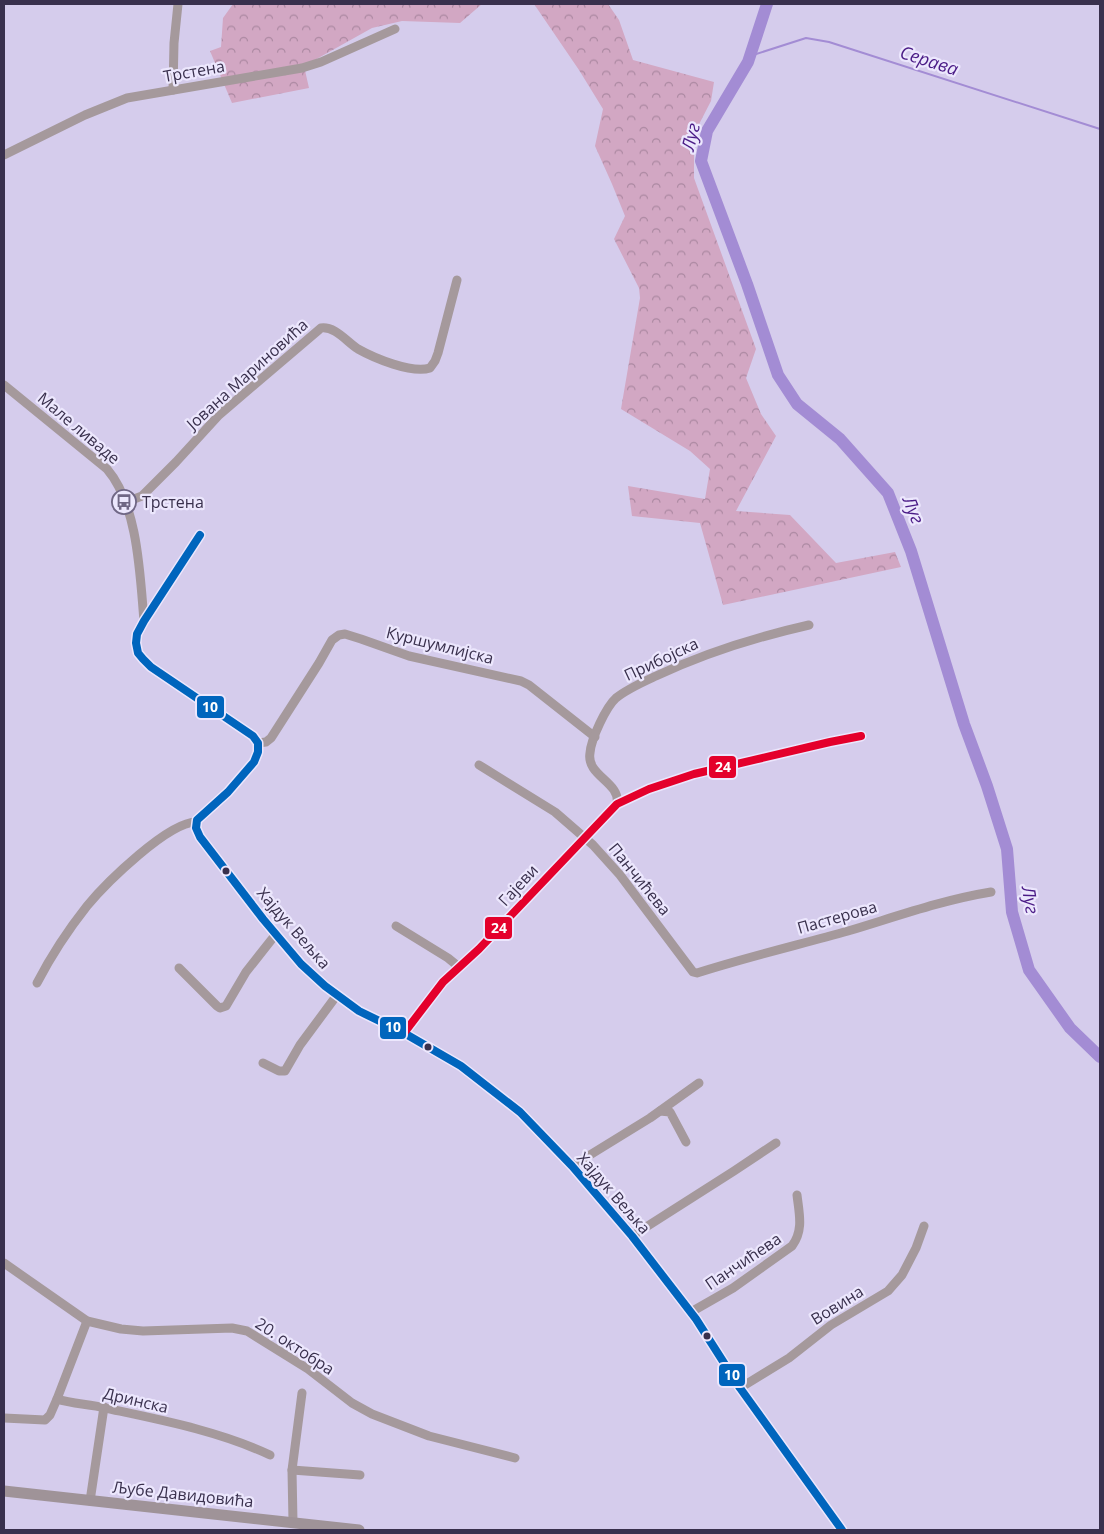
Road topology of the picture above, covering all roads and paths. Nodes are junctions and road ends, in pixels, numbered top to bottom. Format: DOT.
graph roads {
  1 [pos="178,4"];
  2 [pos="395,29"];
  3 [pos="173,90"];
  4 [pos="4,155"];
  5 [pos="457,280"];
  6 [pos="4,385"];
  7 [pos="126,502"];
  8 [pos="200,535"];
  9 [pos="144,621"];
  10 [pos="809,625"];
  11 [pos="861,736"];
  12 [pos="595,738"];
  13 [pos="258,743"];
  14 [pos="479,765"];
  15 [pos="618,804"];
  16 [pos="197,822"];
  17 [pos="584,838"];
  18 [pos="991,892"];
  19 [pos="396,926"];
  20 [pos="276,934"];
  21 [pos="458,967"];
  22 [pos="179,968"];
  23 [pos="692,972"];
  24 [pos="37,983"];
  25 [pos="336,995"];
  26 [pos="404,1034"];
  27 [pos="263,1063"];
  28 [pos="699,1083"];
  29 [pos="660,1111"];
  30 [pos="686,1142"];
  31 [pos="776,1143"];
  32 [pos="572,1166"];
  33 [pos="797,1195"];
  34 [pos="924,1226"];
  35 [pos="632,1236"];
  36 [pos="4,1263"];
  37 [pos="691,1312"];
  38 [pos="87,1321"];
  39 [pos="740,1388"];
  40 [pos="302,1393"];
  41 [pos="57,1399"];
  42 [pos="104,1407"];
  43 [pos="4,1418"];
  44 [pos="270,1455"];
  45 [pos="516,1458"];
  46 [pos="292,1470"];
  47 [pos="360,1475"];
  48 [pos="4,1491"];
  49 [pos="90,1501"];
  50 [pos="293,1522"];
  51 [pos="359,1530"];
  52 [pos="842,1530"];
  1 -- 3 [label="street"];
  2 -- 3 [label="street, Трстена"];
  3 -- 4 [label="street, Трстена"];
  5 -- 7 [label="street, Јована Мариновића"];
  6 -- 7 [label="street, Мале ливаде"];
  7 -- 9 [label="street"];
  8 -- 9 [label="street"];
  9 -- 13 [label="street"];
  10 -- 12 [label="street, Прибојска"];
  11 -- 15 [label="street, Гајеви"];
  12 -- 13 [label="street, Куршумлијска"];
  12 -- 15 [label="street, Прибојска"];
  13 -- 16 [label="street"];
  14 -- 17 [label="street, Панчићева"];
  15 -- 17 [label="street, Гајеви"];
  16 -- 20 [label="street, Хајдук Вељка"];
  16 -- 24 [label="street"];
  17 -- 21 [label="street, Гајеви"];
  17 -- 23 [label="street, Панчићева"];
  18 -- 23 [label="street, Пастерова"];
  19 -- 21 [label="street"];
  20 -- 22 [label="street"];
  20 -- 25 [label="street, Хајдук Вељка"];
  21 -- 26 [label="street, Гајеви"];
  25 -- 26 [label="street, Хајдук Вељка"];
  25 -- 27 [label="street"];
  26 -- 32 [label="street, Хајдук Вељка"];
  28 -- 29 [label="street"];
  29 -- 30 [label="street"];
  29 -- 32 [label="street"];
  31 -- 35 [label="street"];
  32 -- 35 [label="street, Хајдук Вељка"];
  33 -- 37 [label="street, Панчићева"];
  34 -- 39 [label="street, Вовина"];
  35 -- 37 [label="street, Хајдук Вељка"];
  36 -- 38 [label="street, 20. октобра"];
  37 -- 39 [label="street, Хајдук Вељка"];
  38 -- 41 [label="street"];
  38 -- 45 [label="street, 20. октобра"];
  39 -- 52 [label="street, Хајдук Вељка"];
  40 -- 46 [label="street"];
  41 -- 42 [label="street, Дринска"];
  41 -- 43 [label="street"];
  42 -- 44 [label="street, Дринска"];
  42 -- 49 [label="street"];
  46 -- 47 [label="street"];
  46 -- 50 [label="street"];
  48 -- 49 [label="main road, Љубе Давидовића"];
  49 -- 50 [label="main road, Љубе Давидовића"];
  50 -- 51 [label="main road, Љубе Давидовића"];
}
